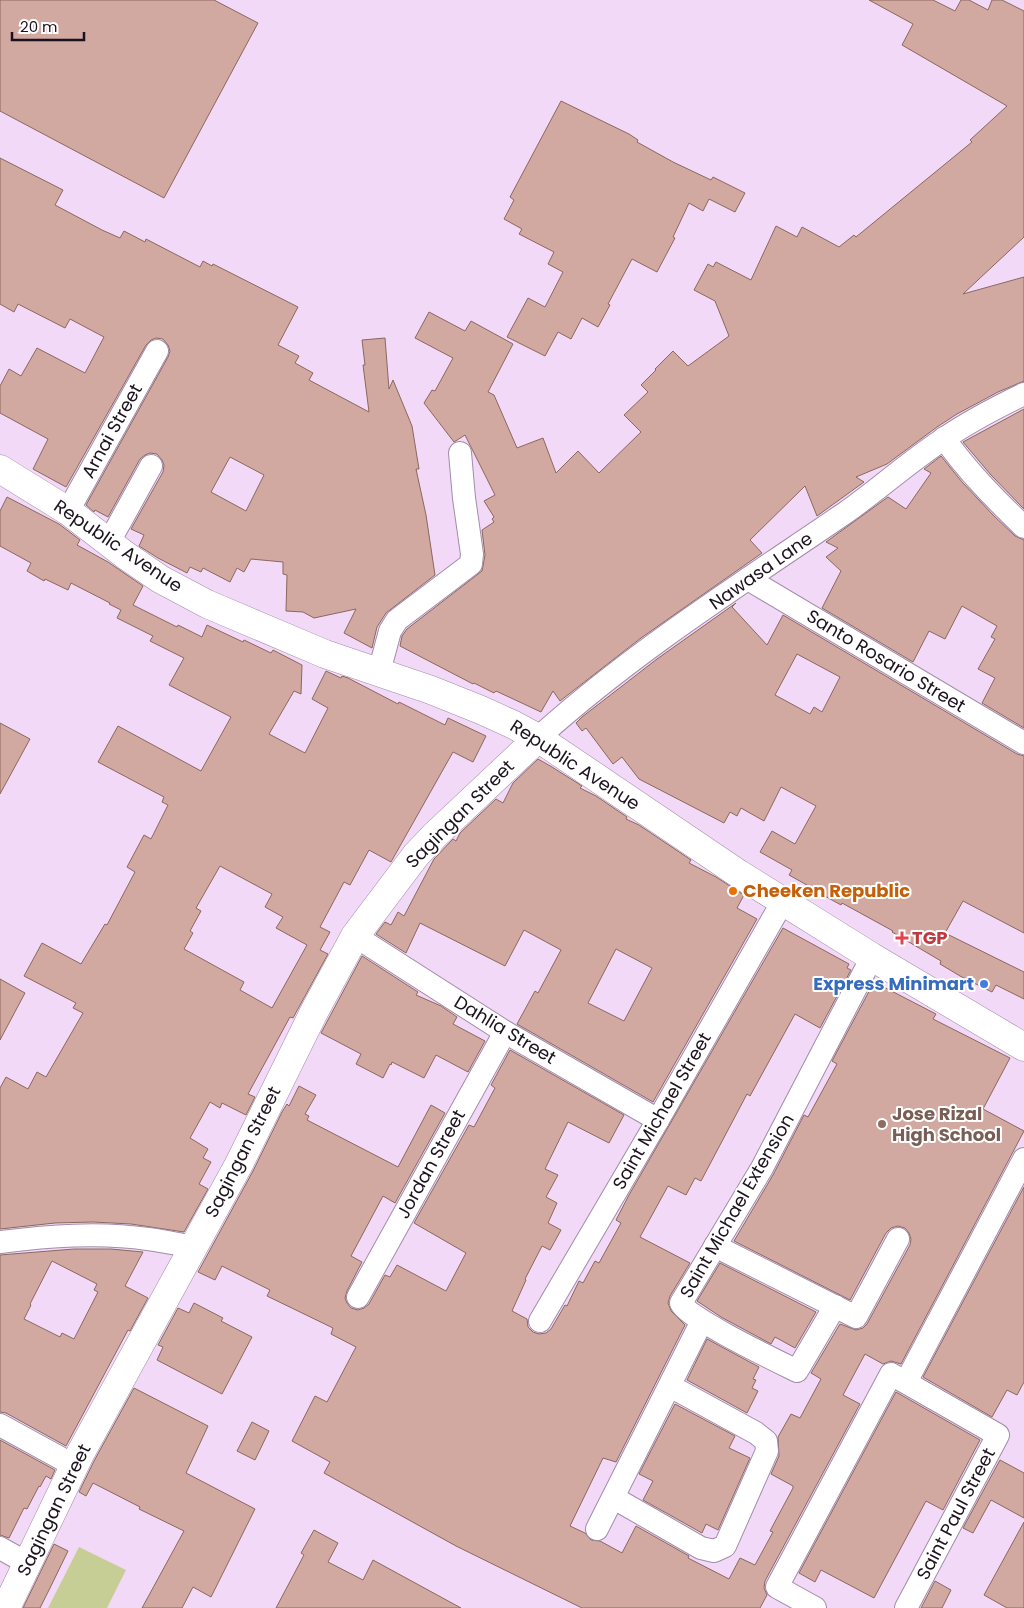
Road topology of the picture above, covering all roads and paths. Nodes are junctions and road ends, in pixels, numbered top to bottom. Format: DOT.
graph roads {
  1 [pos="156,351"];
  2 [pos="1024,394"];
  3 [pos="944,438"];
  4 [pos="460,453"];
  5 [pos="150,466"];
  6 [pos="0,469"];
  7 [pos="68,511"];
  8 [pos="1024,527"];
  9 [pos="109,542"];
  10 [pos="748,579"];
  11 [pos="379,672"];
  12 [pos="538,738"];
  13 [pos="1024,743"];
  14 [pos="782,901"];
  15 [pos="355,936"];
  16 [pos="872,957"];
  17 [pos="505,1032"];
  18 [pos="1024,1047"];
  19 [pos="658,1120"];
  20 [pos="1024,1158"];
  21 [pos="898,1238"];
  22 [pos="0,1242"];
  23 [pos="715,1246"];
  24 [pos="194,1247"];
  25 [pos="358,1297"];
  26 [pos="835,1306"];
  27 [pos="540,1321"];
  28 [pos="702,1321"];
  29 [pos="906,1382"];
  30 [pos="670,1386"];
  31 [pos="0,1424"];
  32 [pos="75,1466"];
  33 [pos="614,1498"];
  34 [pos="597,1529"];
  35 [pos="0,1548"];
  36 [pos="27,1563"];
  37 [pos="6,1608"];
  38 [pos="815,1608"];
  39 [pos="906,1608"];
  1 -- 7 [label="street, Arnai Street"];
  2 -- 3 [label="street, Nawasa Lane"];
  3 -- 8 [label="street"];
  3 -- 10 [label="street, Nawasa Lane"];
  4 -- 11 [label="street"];
  5 -- 9 [label="street"];
  6 -- 7 [label="main road, Republic Avenue"];
  7 -- 9 [label="main road, Republic Avenue"];
  9 -- 11 [label="main road, Republic Avenue"];
  10 -- 12 [label="street, Nawasa Lane"];
  10 -- 13 [label="street, Santo Rosario Street"];
  11 -- 12 [label="main road, Republic Avenue"];
  12 -- 14 [label="main road, Republic Avenue"];
  12 -- 15 [label="main road, Sagingan Street"];
  14 -- 16 [label="main road, Republic Avenue"];
  14 -- 19 [label="street, Saint Michael Street"];
  15 -- 17 [label="street, Dahlia Street"];
  15 -- 24 [label="main road, Sagingan Street"];
  16 -- 18 [label="main road, Republic Avenue"];
  16 -- 23 [label="street, Saint Michael Extension"];
  17 -- 19 [label="street, Dahlia Street"];
  17 -- 25 [label="street, Jordan Street"];
  19 -- 27 [label="street, Saint Michael Street"];
  20 -- 29 [label="street"];
  21 -- 26 [label="street"];
  22 -- 24 [label="street"];
  23 -- 26 [label="street"];
  23 -- 28 [label="street, Saint Michael Extension"];
  24 -- 32 [label="main road, Sagingan Street"];
  26 -- 28 [label="street"];
  28 -- 30 [label="street, Saint Michael Extension"];
  29 -- 38 [label="street, Saint Paul Street"];
  29 -- 39 [label="street, Saint Paul Street"];
  30 -- 33 [label="street, Saint Michael Extension"];
  30 -- 33 [label="street"];
  31 -- 32 [label="street"];
  32 -- 36 [label="main road, Sagingan Street"];
  33 -- 34 [label="street, Saint Michael Extension"];
  35 -- 36 [label="street"];
  36 -- 37 [label="main road, Sagingan Street"];
}
